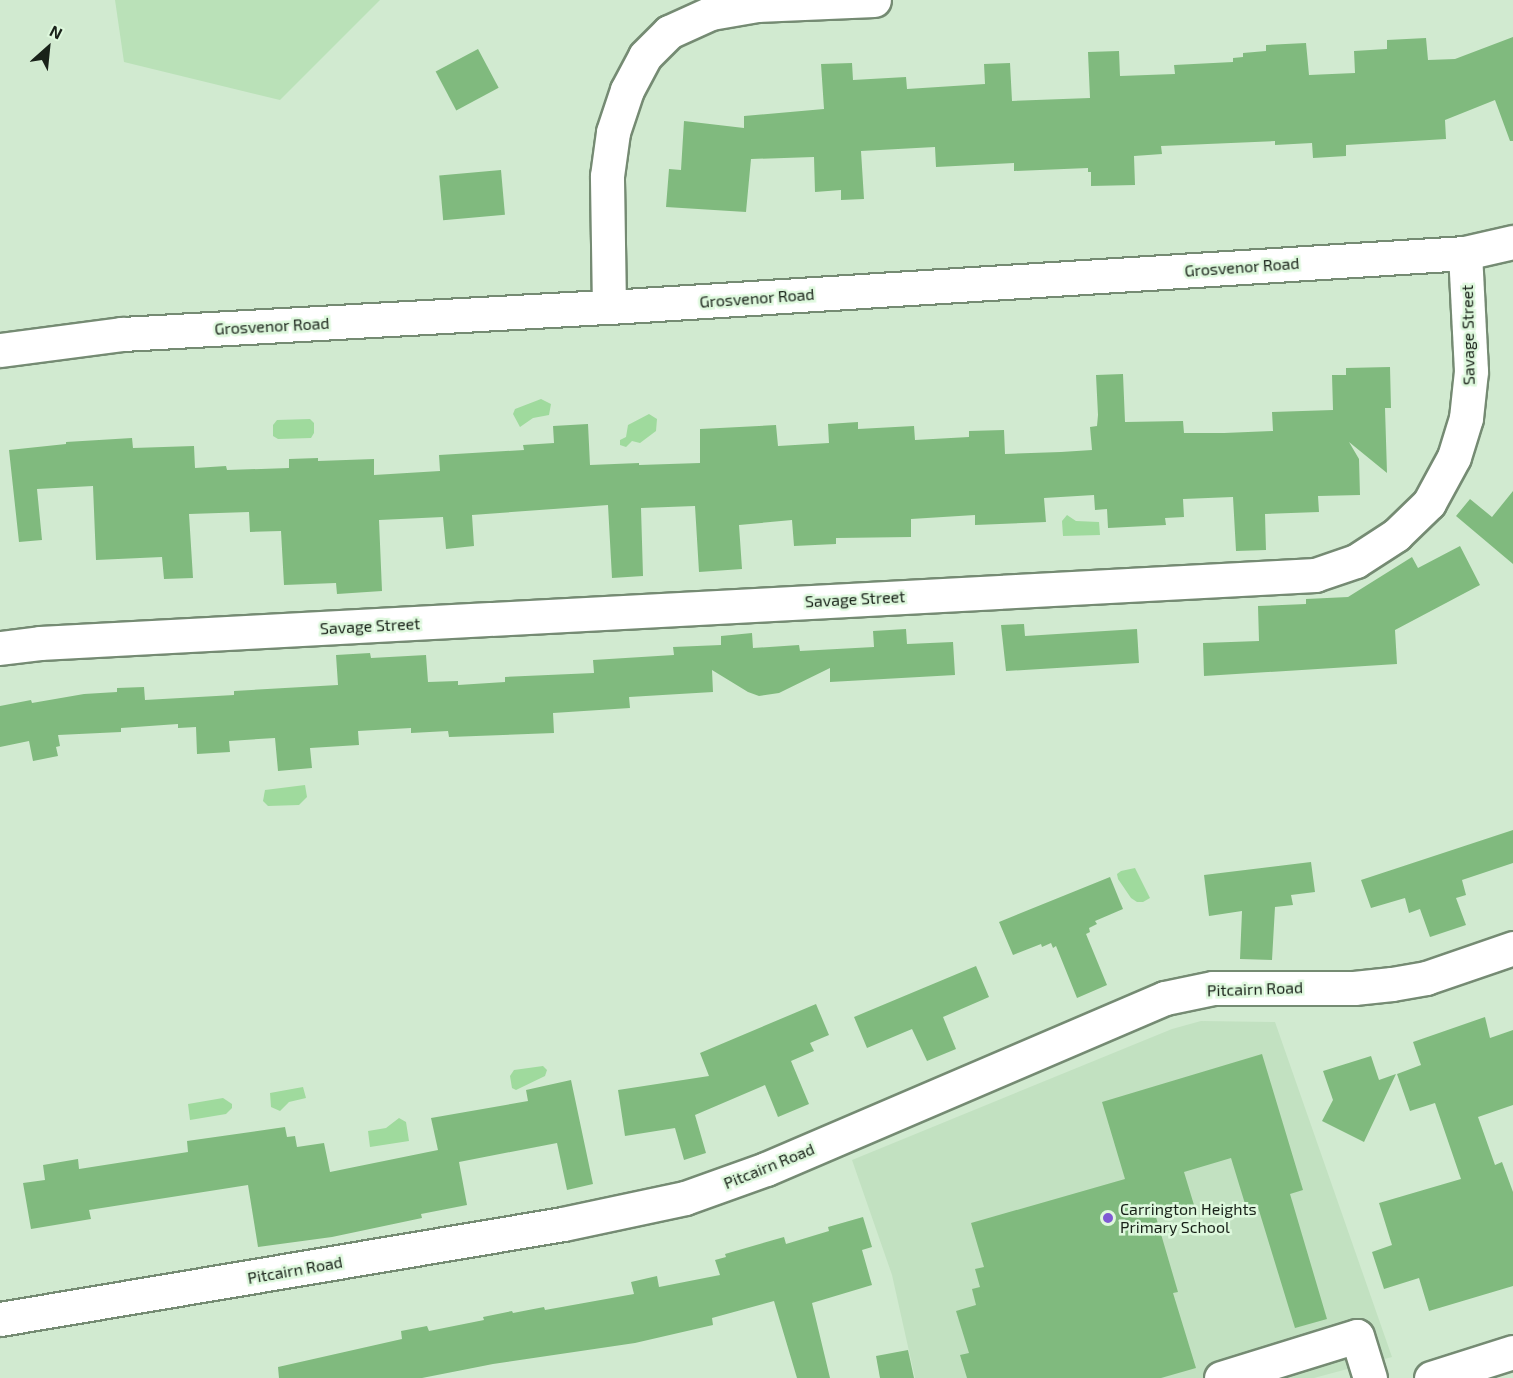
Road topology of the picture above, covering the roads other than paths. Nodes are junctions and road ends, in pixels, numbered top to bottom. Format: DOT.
graph roads {
  1 [pos="874,0"];
  2 [pos="1513,242"];
  3 [pos="1465,253"];
  4 [pos="609,307"];
  5 [pos="0,350"];
  6 [pos="0,648"];
  7 [pos="1513,948"];
  8 [pos="0,1319"];
  9 [pos="1513,1352"];
  10 [pos="1221,1378"];
  11 [pos="1370,1378"];
  12 [pos="1431,1378"];
  1 -- 4 [label="street"];
  2 -- 3 [label="street, Grosvenor Road"];
  3 -- 4 [label="street, Grosvenor Road"];
  3 -- 6 [label="street, Savage Street"];
  4 -- 5 [label="street, Grosvenor Road"];
  7 -- 8 [label="street, Pitcairn Road"];
  9 -- 12 [label="street"];
  10 -- 11 [label="street"];
}
